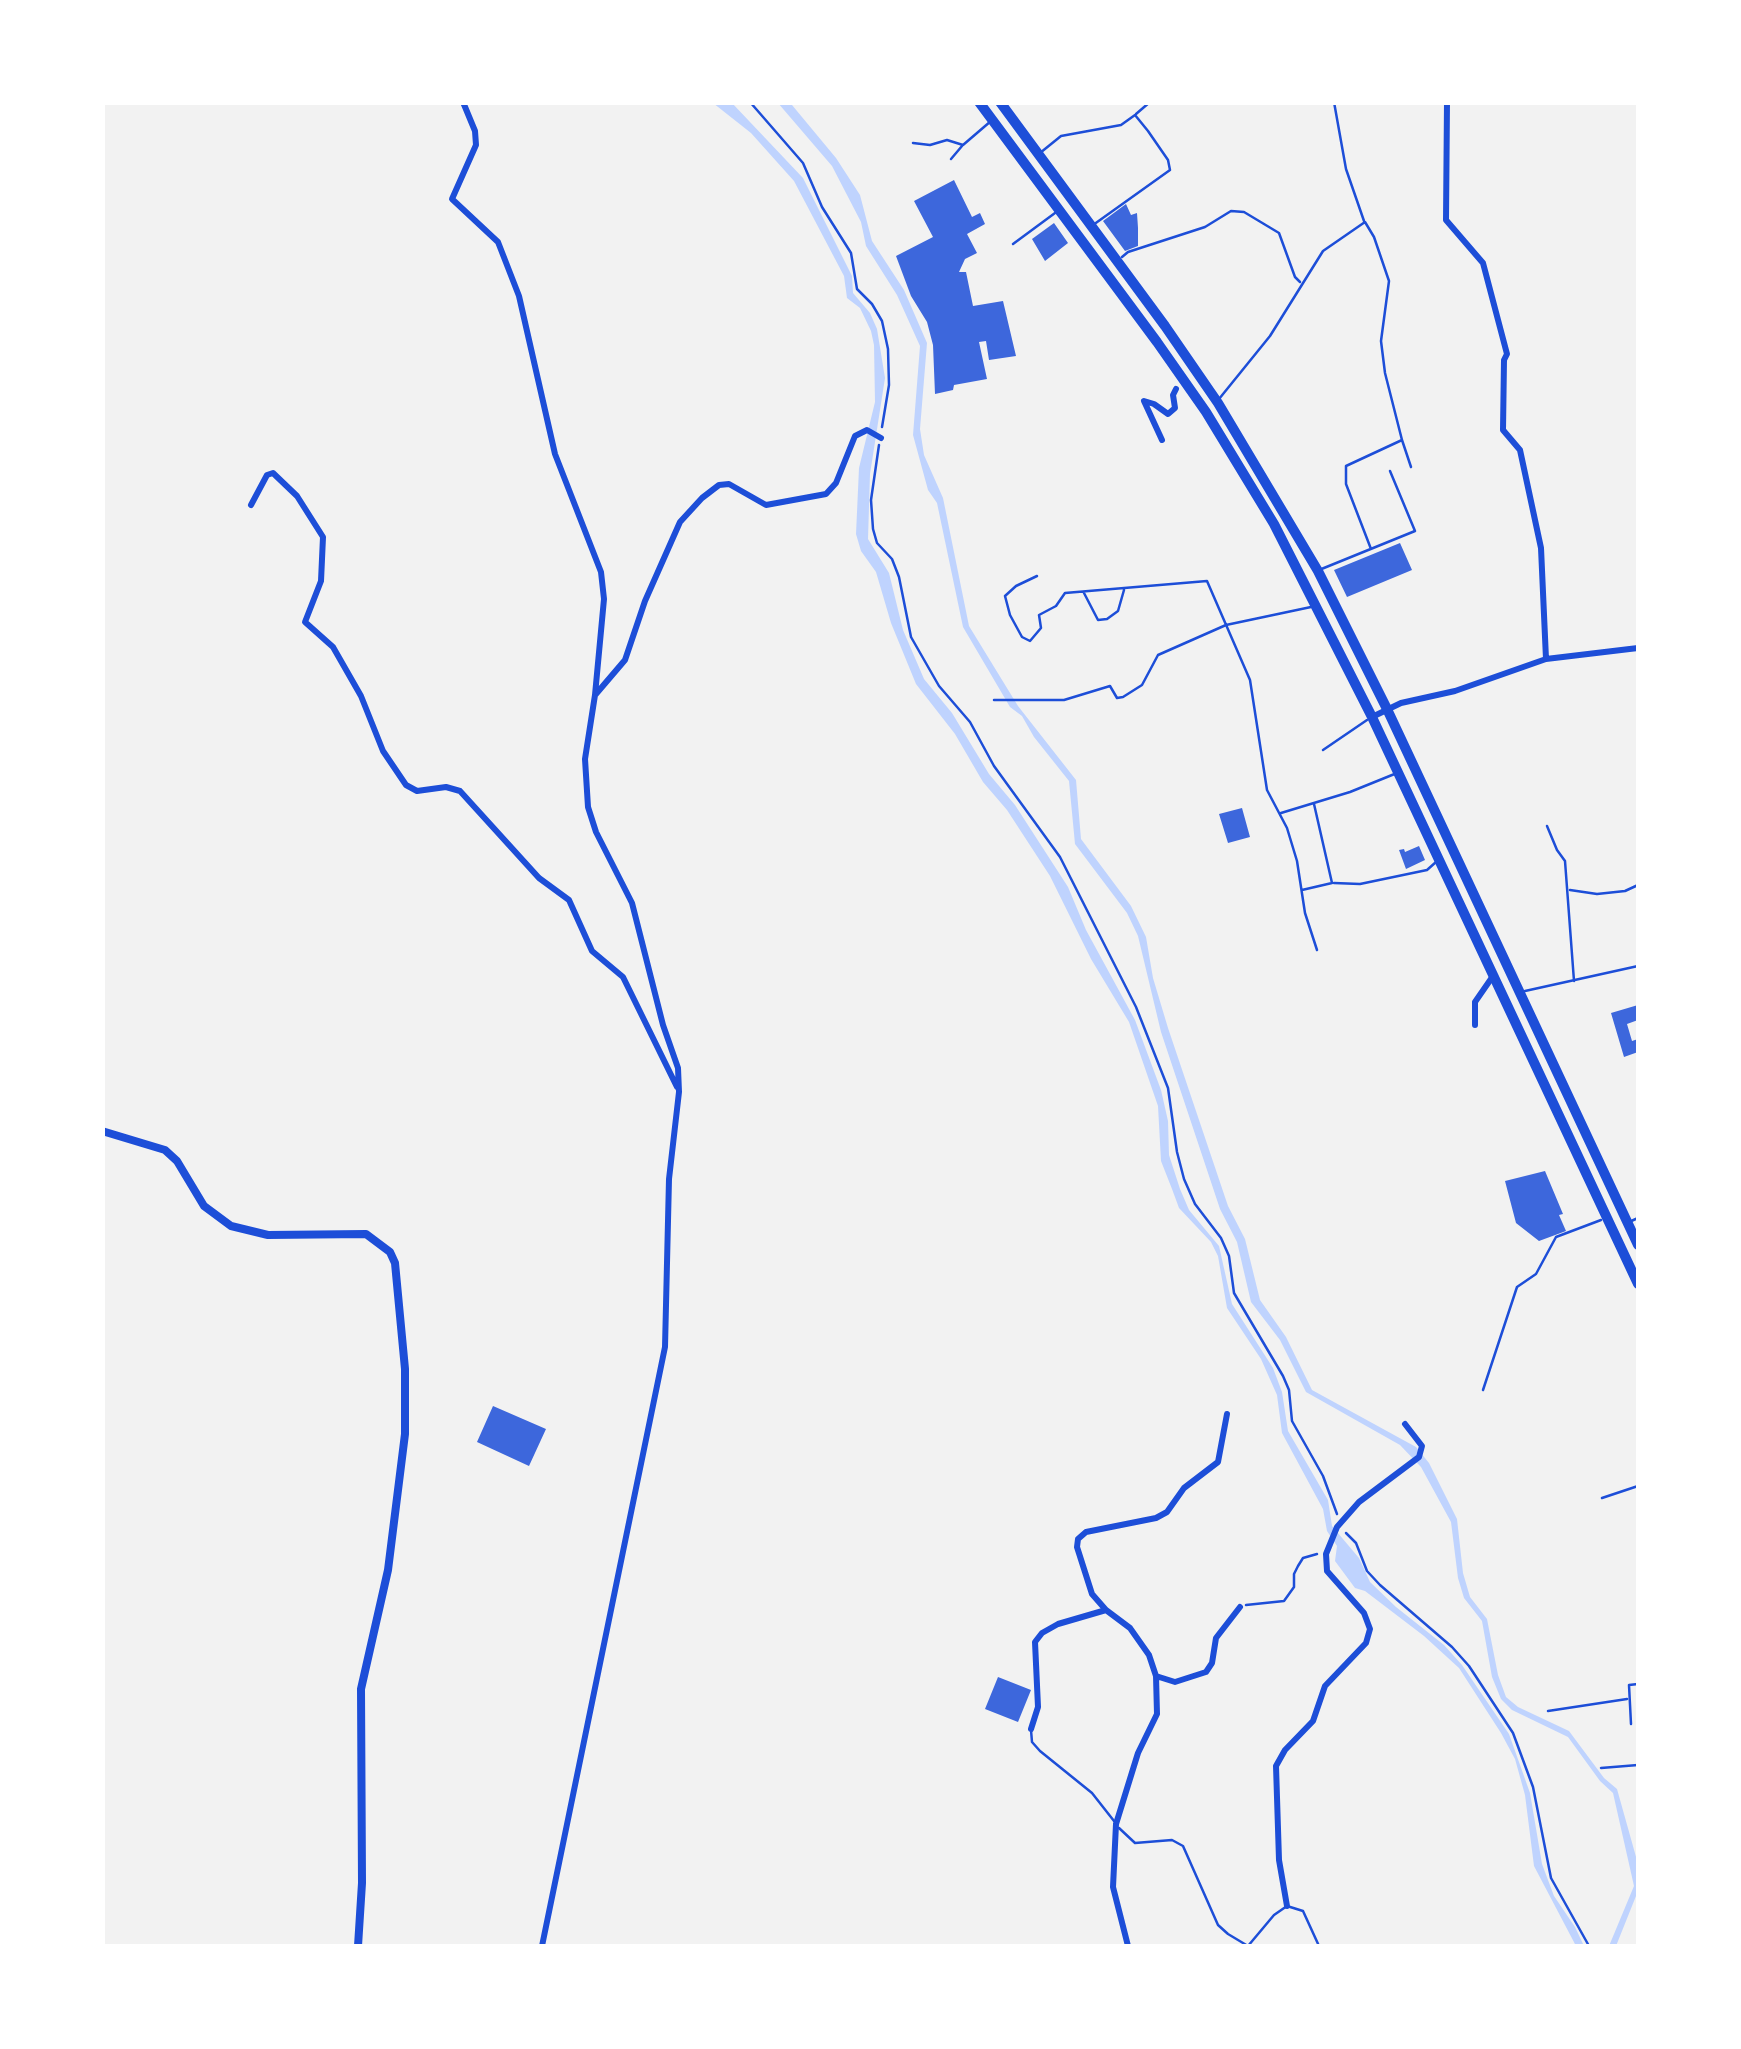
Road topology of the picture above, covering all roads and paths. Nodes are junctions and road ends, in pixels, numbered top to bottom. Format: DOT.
graph roads {
  1 [pos="463,102"];
  2 [pos="750,102"];
  3 [pos="979,102"];
  4 [pos="1000,102"];
  5 [pos="1150,102"];
  6 [pos="1334,102"];
  7 [pos="1447,102"];
  8 [pos="1134,115"];
  9 [pos="992,120"];
  10 [pos="913,143"];
  11 [pos="963,145"];
  12 [pos="1038,154"];
  13 [pos="951,159"];
  14 [pos="1060,210"];
  15 [pos="1364,222"];
  16 [pos="1092,226"];
  17 [pos="1014,244"];
  18 [pos="1118,260"];
  19 [pos="1301,283"];
  20 [pos="1176,390"];
  21 [pos="1217,402"];
  22 [pos="881,438"];
  23 [pos="1162,440"];
  24 [pos="1402,440"];
  25 [pos="1411,466"];
  26 [pos="1390,471"];
  27 [pos="252,504"];
  28 [pos="1371,549"];
  29 [pos="1318,571"];
  30 [pos="1036,576"];
  31 [pos="1124,588"];
  32 [pos="1084,593"];
  33 [pos="1317,605"];
  34 [pos="1226,625"];
  35 [pos="1638,648"];
  36 [pos="1546,660"];
  37 [pos="595,694"];
  38 [pos="994,700"];
  39 [pos="1387,710"];
  40 [pos="1372,717"];
  41 [pos="1323,750"];
  42 [pos="1398,773"];
  43 [pos="1314,802"];
  44 [pos="1280,813"];
  45 [pos="1547,826"];
  46 [pos="1438,860"];
  47 [pos="1332,883"];
  48 [pos="1638,885"];
  49 [pos="1568,889"];
  50 [pos="1301,890"];
  51 [pos="1317,950"];
  52 [pos="1638,966"];
  53 [pos="1494,975"];
  54 [pos="1574,980"];
  55 [pos="1520,992"];
  56 [pos="1475,1025"];
  57 [pos="679,1092"];
  58 [pos="102,1131"];
  59 [pos="1607,1217"];
  60 [pos="1633,1220"];
  61 [pos="1638,1245"];
  62 [pos="1638,1284"];
  63 [pos="1482,1390"];
  64 [pos="1227,1414"];
  65 [pos="1405,1424"];
  66 [pos="1638,1486"];
  67 [pos="1602,1498"];
  68 [pos="1338,1527"];
  69 [pos="1326,1554"];
  70 [pos="1240,1606"];
  71 [pos="1106,1610"];
  72 [pos="1156,1676"];
  73 [pos="1638,1684"];
  74 [pos="1627,1699"];
  75 [pos="1548,1712"];
  76 [pos="1631,1724"];
  77 [pos="1031,1728"];
  78 [pos="1638,1765"];
  79 [pos="1600,1768"];
  80 [pos="1116,1824"];
  81 [pos="1286,1906"];
  82 [pos="358,1946"];
  83 [pos="542,1946"];
  84 [pos="1128,1946"];
  85 [pos="1248,1946"];
  86 [pos="1319,1946"];
  87 [pos="1589,1946"];
  1 -- 37 [label="street"];
  2 -- 22 [label="path"];
  3 -- 9 [label="main road"];
  4 -- 12 [label="main road"];
  5 -- 8 [label="lane"];
  6 -- 15 [label="lane"];
  7 -- 36 [label="street"];
  8 -- 12 [label="lane"];
  8 -- 16 [label="lane"];
  9 -- 11 [label="lane"];
  9 -- 14 [label="main road"];
  10 -- 11 [label="lane"];
  11 -- 13 [label="lane"];
  12 -- 16 [label="main road"];
  14 -- 17 [label="lane"];
  14 -- 33 [label="main road"];
  15 -- 19 [label="lane"];
  15 -- 24 [label="lane"];
  16 -- 18 [label="main road"];
  18 -- 19 [label="lane"];
  18 -- 21 [label="main road"];
  19 -- 21 [label="lane"];
  20 -- 23 [label="street"];
  21 -- 29 [label="main road"];
  22 -- 37 [label="street"];
  22 -- 68 [label="path"];
  24 -- 25 [label="lane"];
  24 -- 28 [label="lane"];
  26 -- 28 [label="lane"];
  27 -- 57 [label="street"];
  28 -- 29 [label="lane"];
  29 -- 39 [label="main road"];
  30 -- 32 [label="lane"];
  31 -- 32 [label="lane"];
  31 -- 32 [label="lane"];
  31 -- 34 [label="lane"];
  33 -- 34 [label="lane"];
  33 -- 40 [label="main road"];
  34 -- 38 [label="lane"];
  34 -- 44 [label="lane"];
  35 -- 36 [label="street"];
  36 -- 39 [label="street"];
  37 -- 57 [label="street"];
  39 -- 40 [label="street"];
  39 -- 55 [label="main road"];
  40 -- 41 [label="lane"];
  40 -- 42 [label="main road"];
  42 -- 43 [label="lane"];
  42 -- 46 [label="main road"];
  43 -- 44 [label="lane"];
  43 -- 47 [label="lane"];
  44 -- 50 [label="lane"];
  45 -- 49 [label="lane"];
  46 -- 47 [label="lane"];
  46 -- 53 [label="main road"];
  47 -- 50 [label="lane"];
  48 -- 49 [label="lane"];
  49 -- 54 [label="lane"];
  50 -- 51 [label="lane"];
  52 -- 54 [label="lane"];
  53 -- 56 [label="street"];
  53 -- 59 [label="main road"];
  54 -- 55 [label="lane"];
  55 -- 60 [label="main road"];
  57 -- 83 [label="street"];
  58 -- 82 [label="street"];
  59 -- 62 [label="main road"];
  59 -- 63 [label="lane"];
  60 -- 61 [label="main road"];
  64 -- 71 [label="street"];
  65 -- 68 [label="street"];
  66 -- 67 [label="lane"];
  68 -- 69 [label="street"];
  68 -- 87 [label="path"];
  69 -- 70 [label="path"];
  69 -- 81 [label="street"];
  70 -- 72 [label="street"];
  71 -- 72 [label="street"];
  71 -- 77 [label="street"];
  72 -- 80 [label="street"];
  73 -- 74 [label="lane"];
  74 -- 75 [label="lane"];
  74 -- 76 [label="lane"];
  77 -- 80 [label="lane"];
  78 -- 79 [label="lane"];
  80 -- 84 [label="street"];
  80 -- 85 [label="lane"];
  81 -- 85 [label="lane"];
  81 -- 86 [label="lane"];
}
